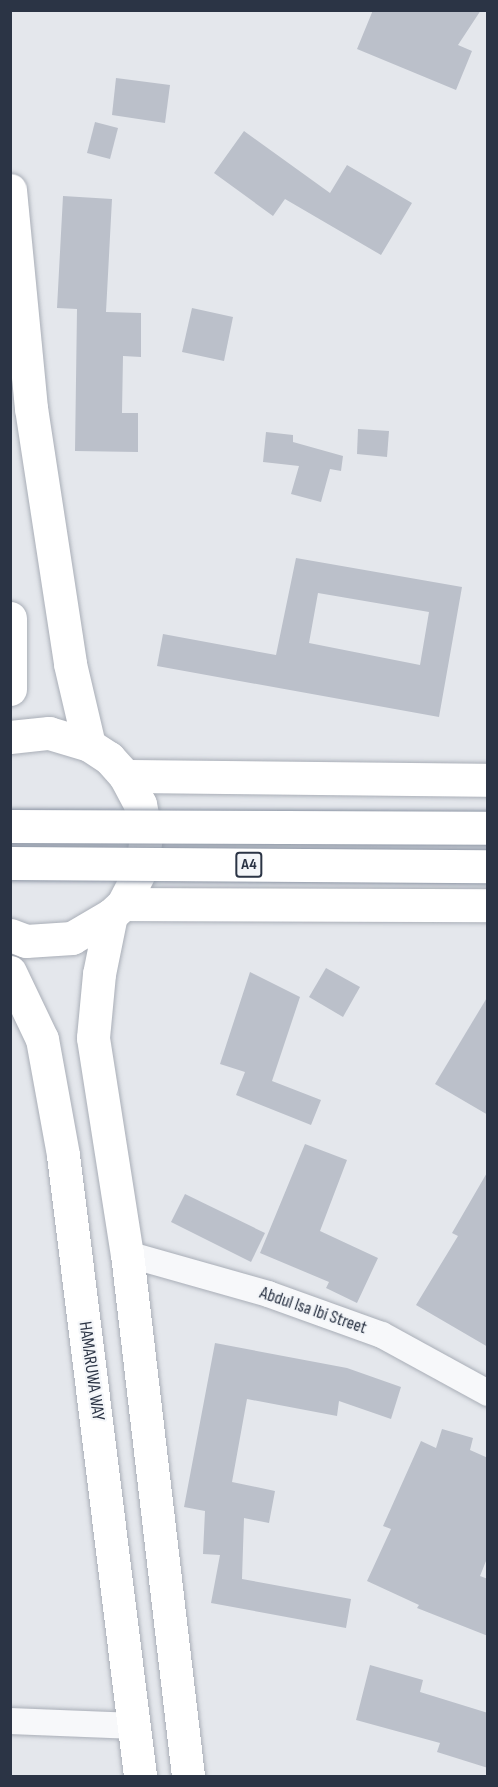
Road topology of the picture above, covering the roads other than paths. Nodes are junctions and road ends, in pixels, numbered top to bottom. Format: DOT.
graph roads {
  1 [pos="10,190"];
  2 [pos="10,618"];
  3 [pos="10,689"];
  4 [pos="10,737"];
  5 [pos="89,745"];
  6 [pos="125,776"];
  7 [pos="488,780"];
  8 [pos="10,826"];
  9 [pos="488,828"];
  10 [pos="10,863"];
  11 [pos="488,866"];
  12 [pos="488,905"];
  13 [pos="117,909"];
  14 [pos="10,935"];
  15 [pos="10,972"];
  16 [pos="127,1254"];
  17 [pos="488,1393"];
  18 [pos="10,1721"];
  19 [pos="135,1726"];
  20 [pos="140,1776"];
  21 [pos="188,1776"];
  1 -- 5 [label="main road"];
  2 -- 3 [label="main road"];
  4 -- 5 [label="main road"];
  5 -- 6 [label="main road"];
  6 -- 7 [label="main road"];
  6 -- 13 [label="main road"];
  8 -- 9 [label="main road, A4, bridge"];
  10 -- 11 [label="main road, A4, bridge"];
  12 -- 13 [label="main road, A4"];
  13 -- 14 [label="main road"];
  13 -- 16 [label="main road"];
  15 -- 19 [label="main road, HAMARUWA WAY"];
  16 -- 17 [label="street, Abdul Isa Ibi Street"];
  16 -- 21 [label="main road"];
  18 -- 19 [label="street"];
  19 -- 20 [label="main road, HAMARUWA WAY"];
}
